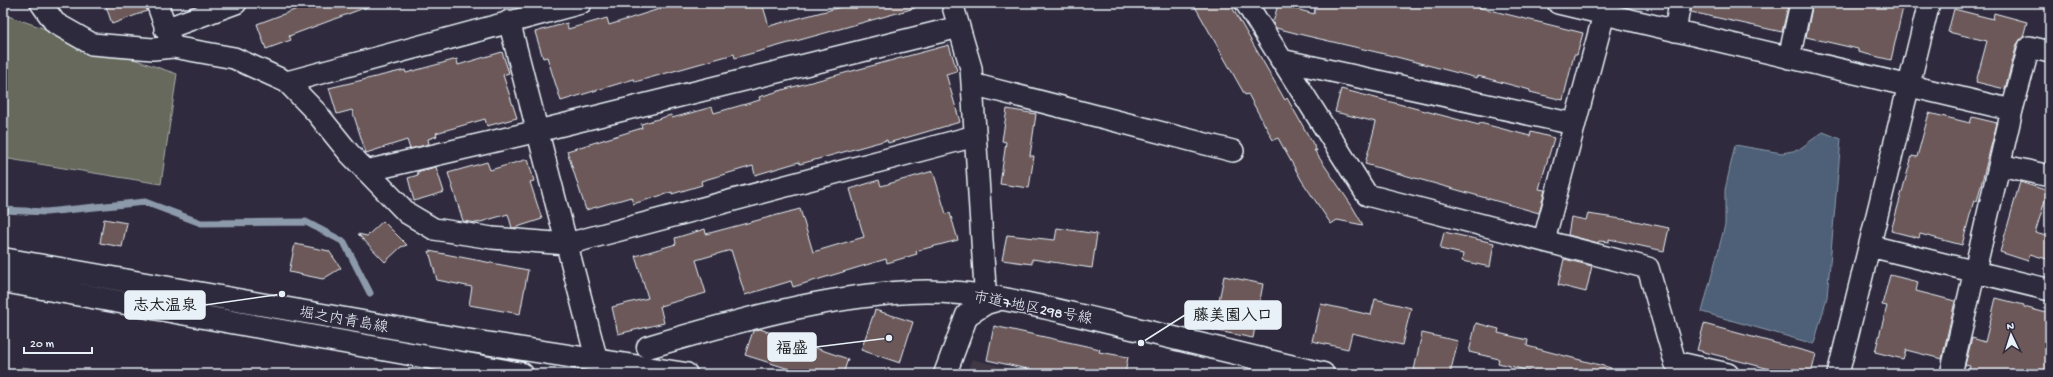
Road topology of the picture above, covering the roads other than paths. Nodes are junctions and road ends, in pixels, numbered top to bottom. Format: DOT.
graph roads {
  1 [pos="41,3"];
  2 [pos="157,3"];
  3 [pos="236,3"];
  4 [pos="581,3"];
  5 [pos="952,3"];
  6 [pos="1246,3"];
  7 [pos="1558,3"];
  8 [pos="1680,3"];
  9 [pos="1801,3"];
  10 [pos="1929,3"];
  11 [pos="1604,14"];
  12 [pos="510,21"];
  13 [pos="960,27"];
  14 [pos="165,28"];
  15 [pos="1675,30"];
  16 [pos="173,47"];
  17 [pos="2050,52"];
  18 [pos="1790,58"];
  19 [pos="1281,60"];
  20 [pos="287,82"];
  21 [pos="972,84"];
  22 [pos="1909,86"];
  23 [pos="2012,110"];
  24 [pos="1574,124"];
  25 [pos="538,131"];
  26 [pos="975,136"];
  27 [pos="1233,151"];
  28 [pos="2000,165"];
  29 [pos="366,171"];
  30 [pos="2050,176"];
  31 [pos="1544,240"];
  32 [pos="567,244"];
  33 [pos="1870,246"];
  34 [pos="3,259"];
  35 [pos="1975,271"];
  36 [pos="3,281"];
  37 [pos="2050,290"];
  38 [pos="991,299"];
  39 [pos="648,347"];
  40 [pos="597,361"];
  41 [pos="522,374"];
  42 [pos="686,374"];
  43 [pos="945,374"];
  44 [pos="1323,374"];
  45 [pos="1728,374"];
  46 [pos="1838,374"];
  47 [pos="1951,374"];
  1 -- 16 [label="street"];
  2 -- 14 [label="street"];
  3 -- 14 [label="street"];
  4 -- 12 [label="street"];
  5 -- 13 [label="street"];
  6 -- 19 [label="street"];
  7 -- 11 [label="street"];
  8 -- 15 [label="street"];
  9 -- 18 [label="street"];
  10 -- 22 [label="street"];
  11 -- 15 [label="street"];
  11 -- 24 [label="street"];
  12 -- 20 [label="street"];
  12 -- 25 [label="street"];
  13 -- 21 [label="street"];
  13 -- 25 [label="street"];
  14 -- 16 [label="street"];
  15 -- 18 [label="street"];
  16 -- 20 [label="street"];
  17 -- 23 [label="street"];
  18 -- 22 [label="street"];
  19 -- 24 [label="street"];
  19 -- 31 [label="street"];
  20 -- 29 [label="street"];
  21 -- 26 [label="street"];
  21 -- 27 [label="street"];
  22 -- 23 [label="street"];
  22 -- 33 [label="street"];
  23 -- 28 [label="street"];
  24 -- 31 [label="street"];
  25 -- 29 [label="street"];
  25 -- 32 [label="street"];
  26 -- 32 [label="street"];
  26 -- 38 [label="street"];
  28 -- 30 [label="street"];
  28 -- 35 [label="street"];
  29 -- 32 [label="street"];
  31 -- 45 [label="street"];
  32 -- 40 [label="street"];
  33 -- 35 [label="street"];
  33 -- 46 [label="street"];
  34 -- 40 [label="main road, 堀之内青島線"];
  35 -- 37 [label="street"];
  35 -- 47 [label="street"];
  36 -- 41 [label="main road, 堀之内青島線"];
  38 -- 39 [label="main road, 市道7地区298号線"];
  38 -- 43 [label="main road"];
  38 -- 44 [label="main road, 市道7地区298号線"];
  40 -- 42 [label="main road, 堀之内青島線"];
}
